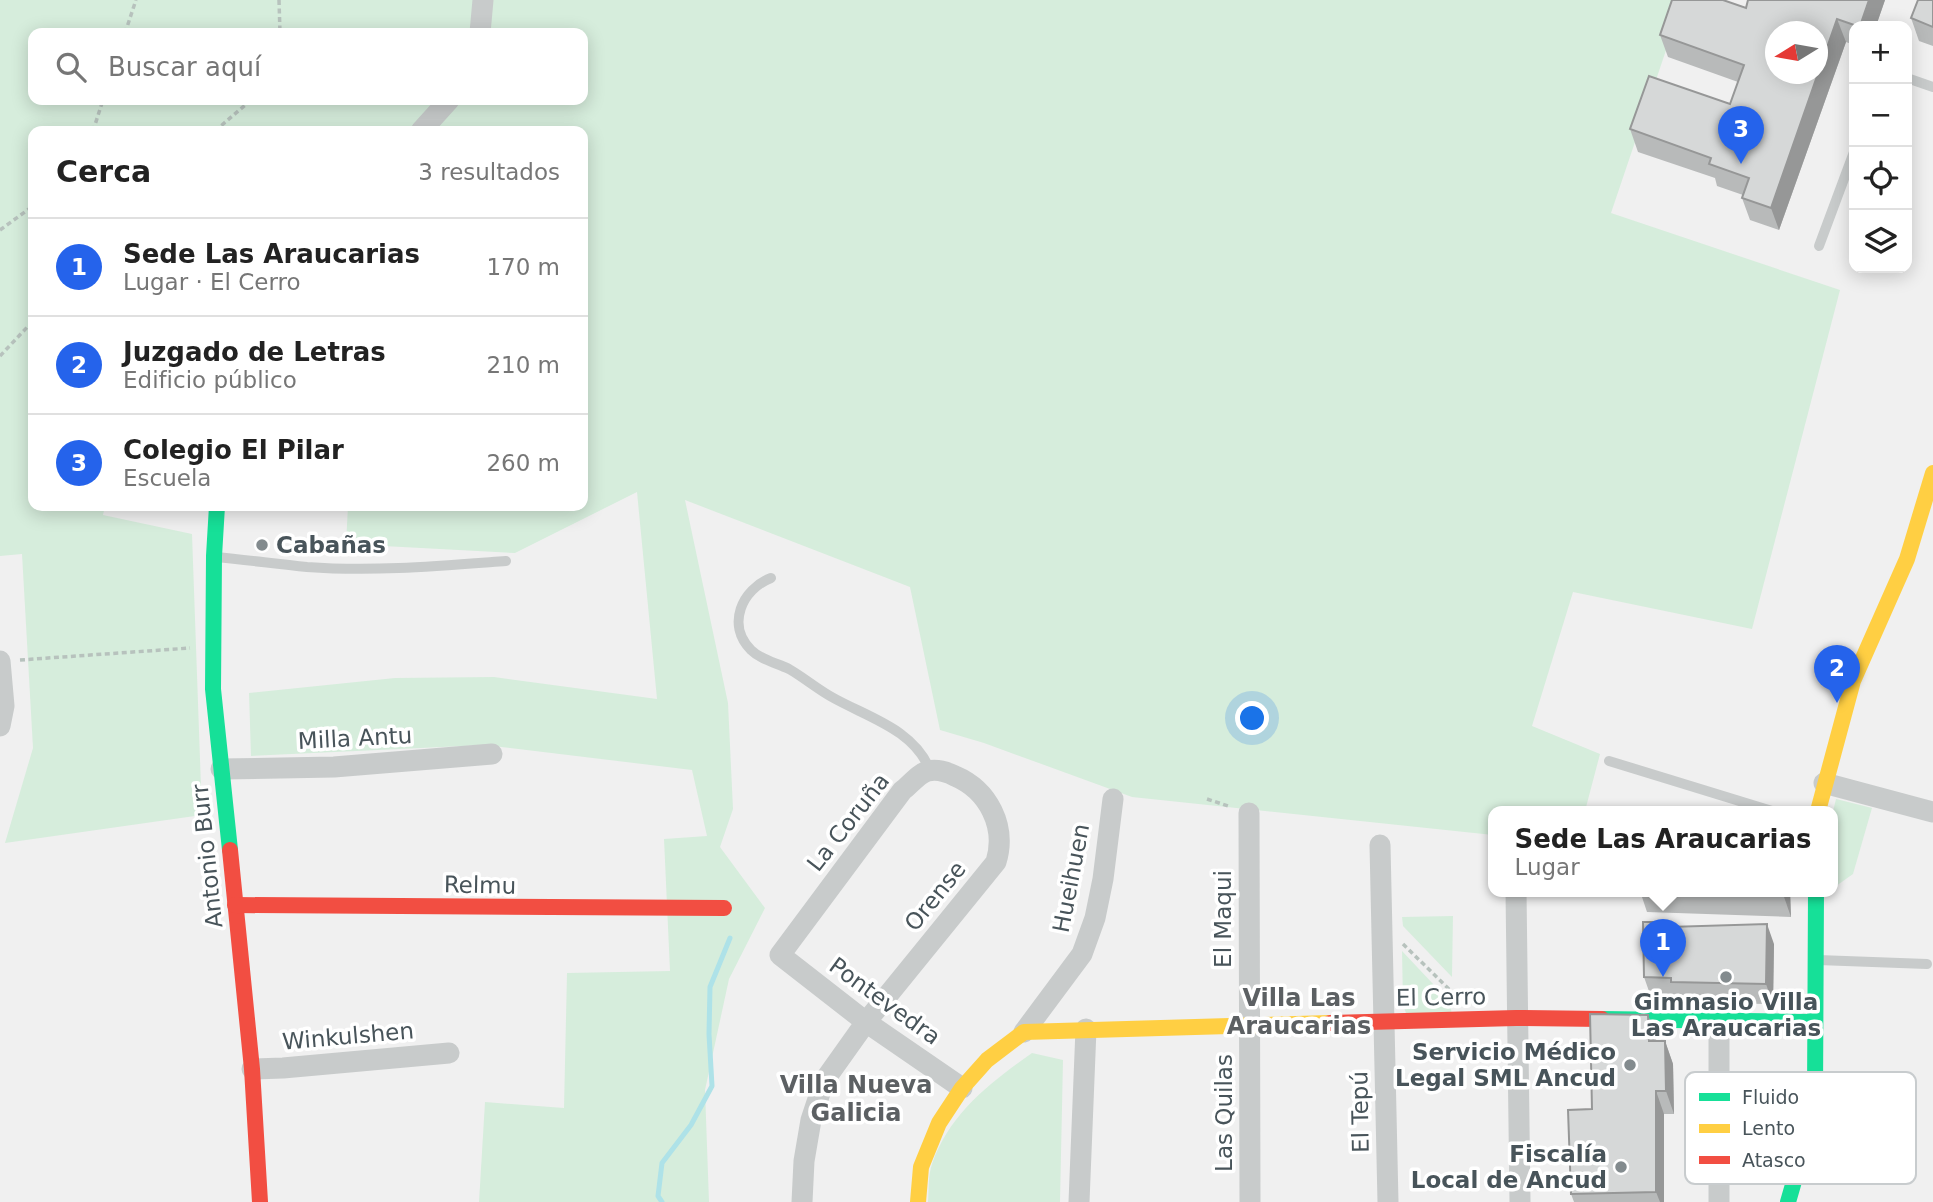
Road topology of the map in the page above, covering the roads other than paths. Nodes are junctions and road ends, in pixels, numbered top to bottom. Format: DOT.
graph roads {
  1 [pos="483,0"];
  2 [pos="480,28"];
  3 [pos="1912,80"];
  4 [pos="1933,88"];
  5 [pos="444,105"];
  6 [pos="426,126"];
  7 [pos="1849,165"];
  8 [pos="1819,246"];
  9 [pos="1933,473"];
  10 [pos="217,511"];
  11 [pos="214,556"];
  12 [pos="506,561"];
  13 [pos="771,578"];
  14 [pos="0,662"];
  15 [pos="0,726"];
  16 [pos="492,754"];
  17 [pos="1609,761"];
  18 [pos="221,769"];
  19 [pos="930,770"];
  20 [pos="1824,783"];
  21 [pos="1113,799"];
  22 [pos="1756,806"];
  23 [pos="1819,806"];
  24 [pos="1933,812"];
  25 [pos="1249,813"];
  26 [pos="1380,845"];
  27 [pos="1516,897"];
  28 [pos="1816,897"];
  29 [pos="234,905"];
  30 [pos="724,908"];
  31 [pos="780,955"];
  32 [pos="1816,960"];
  33 [pos="1927,964"];
  34 [pos="1516,1018"];
  35 [pos="1719,1019"];
  36 [pos="1384,1020"];
  37 [pos="866,1022"];
  38 [pos="1815,1022"];
  39 [pos="1250,1025"];
  40 [pos="1086,1029"];
  41 [pos="1024,1032"];
  42 [pos="449,1053"];
  43 [pos="252,1069"];
  44 [pos="1719,1072"];
  45 [pos="1815,1072"];
  46 [pos="962,1087"];
  47 [pos="1719,1184"];
  48 [pos="1793,1184"];
  49 [pos="260,1202"];
  50 [pos="802,1202"];
  51 [pos="918,1202"];
  52 [pos="1079,1202"];
  53 [pos="1250,1202"];
  54 [pos="1388,1202"];
  55 [pos="1520,1202"];
  56 [pos="1719,1202"];
  57 [pos="1788,1202"];
  1 -- 2 [label="street"];
  3 -- 4 [label="lane"];
  5 -- 6 [label="street"];
  7 -- 8 [label="lane"];
  9 -- 20 [label="street"];
  10 -- 11 [label="street, Antonio Burr"];
  11 -- 12 [label="lane"];
  11 -- 18 [label="street, Antonio Burr"];
  13 -- 19 [label="lane"];
  14 -- 15 [label="street"];
  16 -- 18 [label="street, Milla Antu"];
  17 -- 22 [label="lane"];
  18 -- 29 [label="street, Antonio Burr"];
  19 -- 31 [label="street, La Coruña"];
  19 -- 37 [label="street, Orense"];
  20 -- 23 [label="street"];
  20 -- 24 [label="street"];
  21 -- 41 [label="street, Hueihuen"];
  25 -- 39 [label="street, El Maqui"];
  26 -- 36 [label="street, El Tepú"];
  27 -- 34 [label="street"];
  28 -- 32 [label="street"];
  29 -- 30 [label="street, Relmu"];
  29 -- 43 [label="street, Antonio Burr"];
  31 -- 37 [label="street, Pontevedra"];
  32 -- 33 [label="lane"];
  32 -- 38 [label="street"];
  34 -- 35 [label="street, El Cerro"];
  34 -- 36 [label="street, El Cerro"];
  34 -- 55 [label="street"];
  35 -- 38 [label="street, El Cerro"];
  35 -- 44 [label="street"];
  36 -- 39 [label="street, El Cerro"];
  36 -- 54 [label="street, El Tepú"];
  37 -- 46 [label="street, Pontevedra"];
  37 -- 50 [label="street, Orense"];
  38 -- 45 [label="street"];
  39 -- 40 [label="street, El Cerro"];
  39 -- 53 [label="street, Las Quilas"];
  40 -- 41 [label="street, El Cerro"];
  40 -- 52 [label="street"];
  41 -- 46 [label="street"];
  42 -- 43 [label="street, Winkulshen"];
  43 -- 49 [label="street, Antonio Burr"];
  46 -- 51 [label="street"];
  47 -- 56 [label="street"];
  48 -- 57 [label="street"];
}
